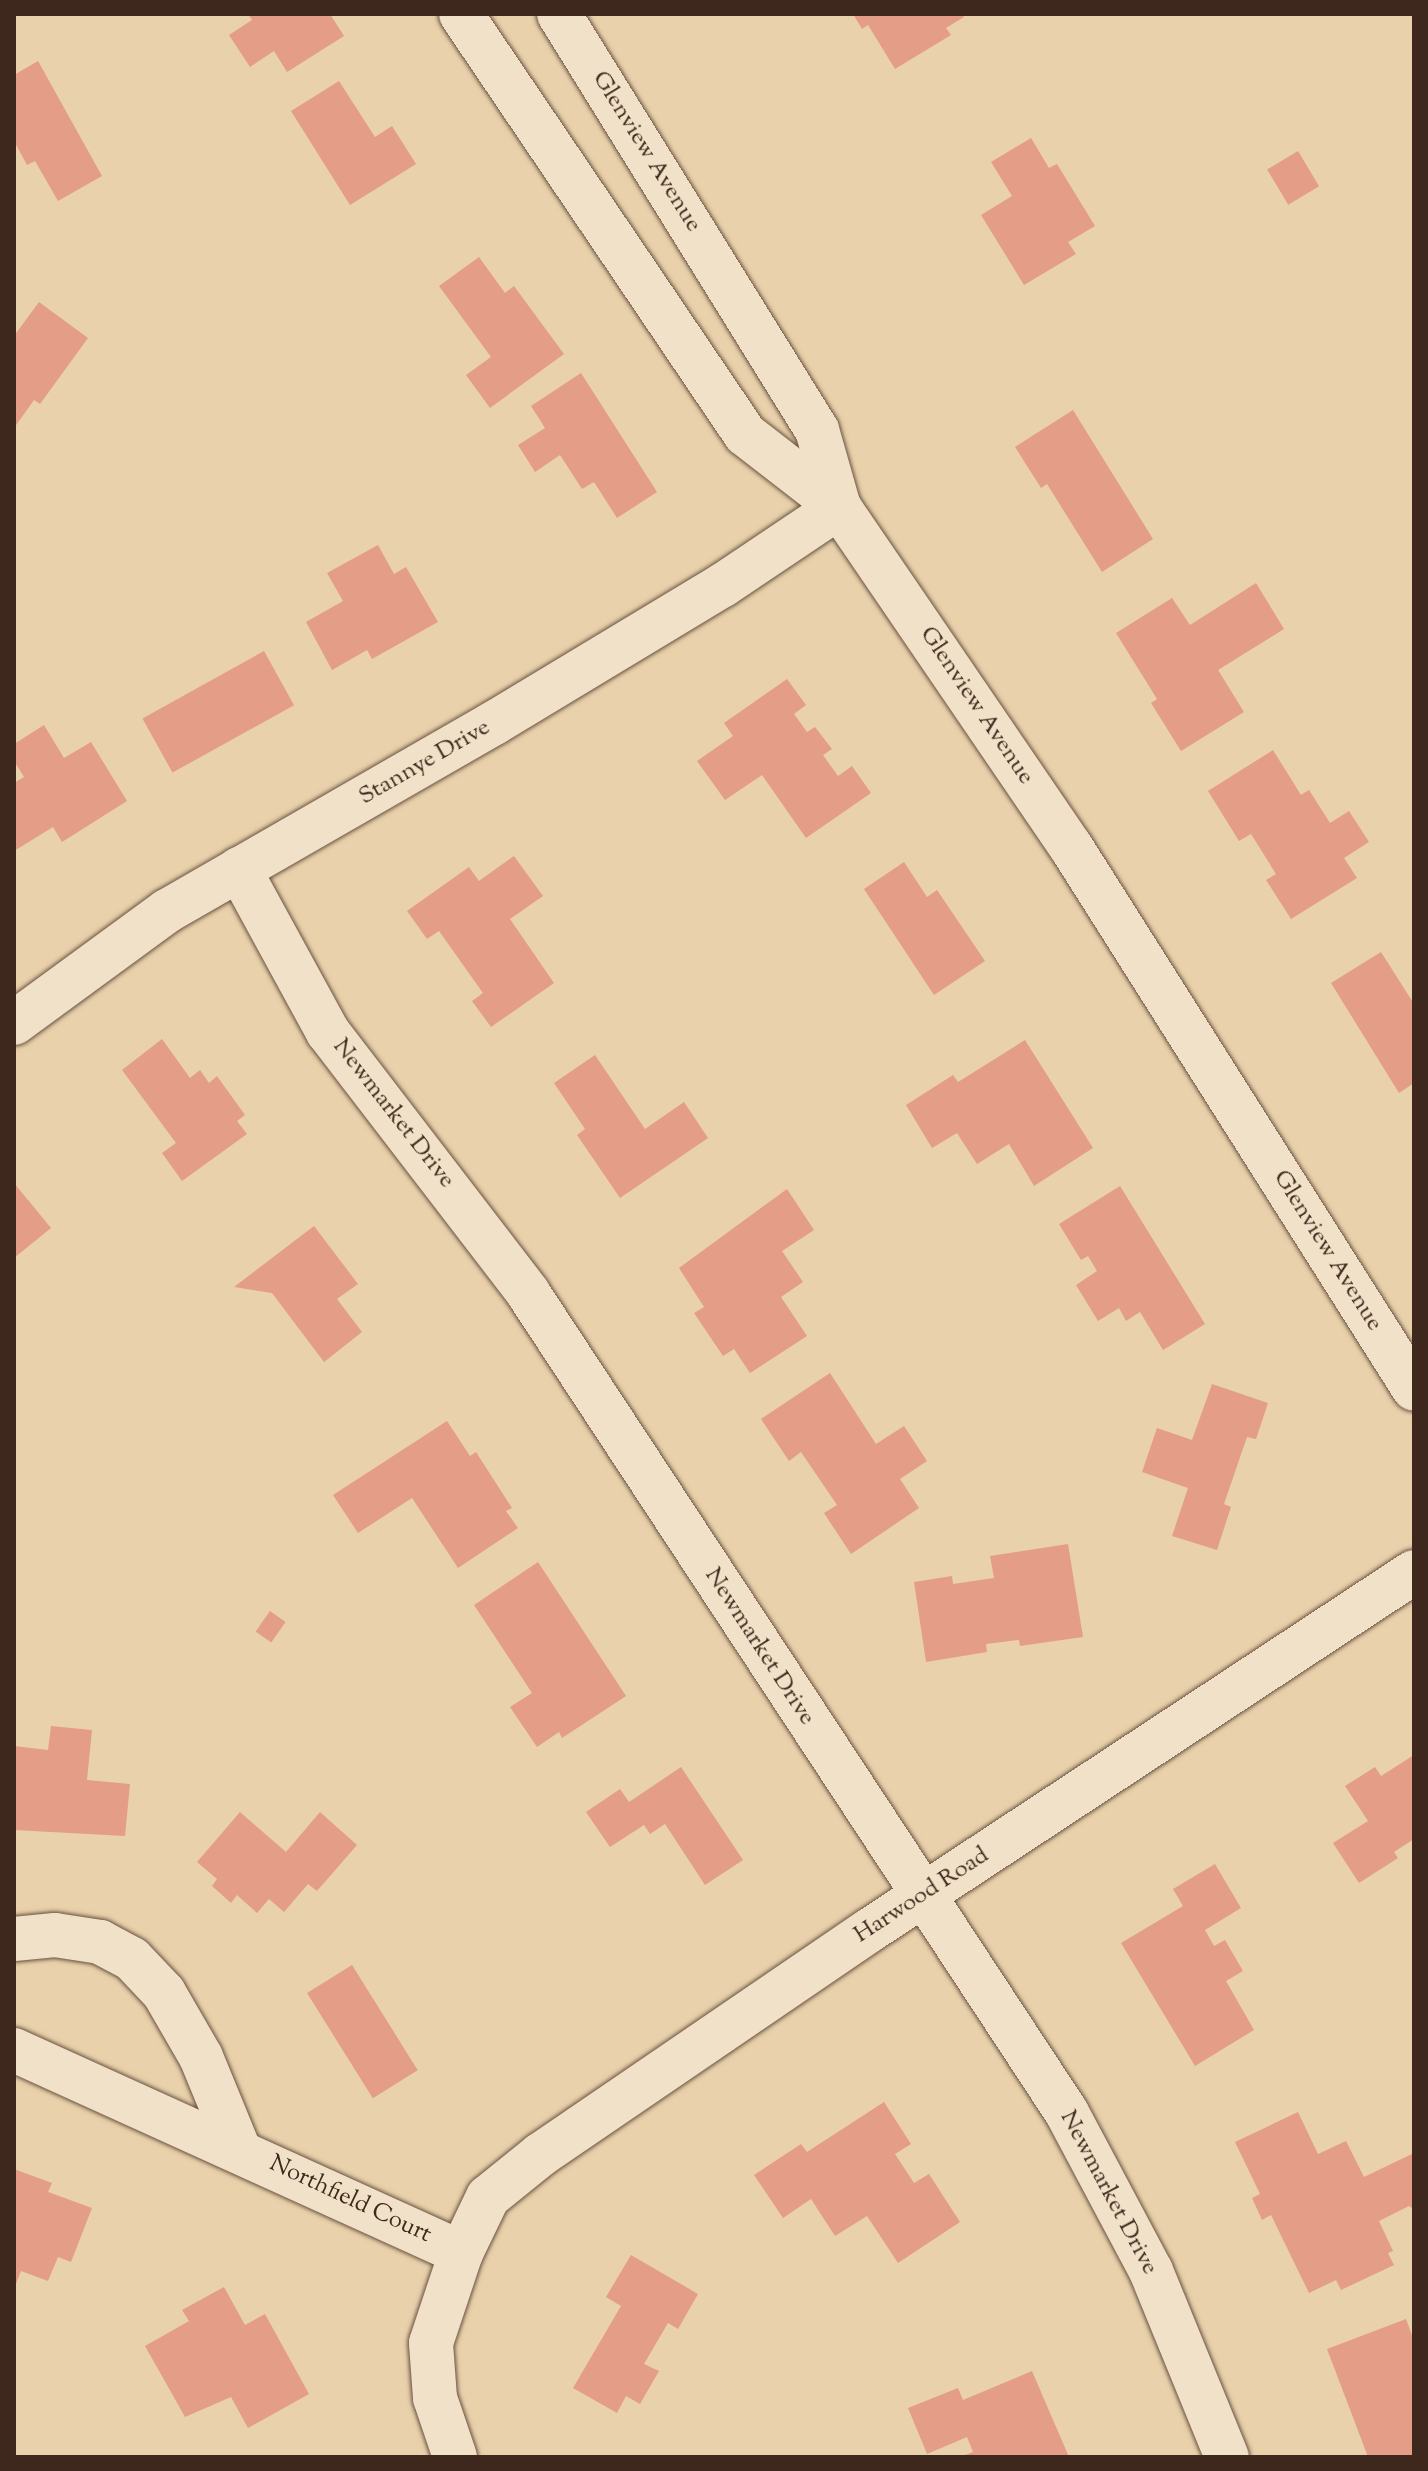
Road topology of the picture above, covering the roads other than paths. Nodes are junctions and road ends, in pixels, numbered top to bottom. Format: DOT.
graph roads {
  1 [pos="461,14"];
  2 [pos="559,14"];
  3 [pos="839,507"];
  4 [pos="239,869"];
  5 [pos="14,1023"];
  6 [pos="1414,1389"];
  7 [pos="1414,1572"];
  8 [pos="922,1895"];
  9 [pos="14,1939"];
  10 [pos="14,2050"];
  11 [pos="238,2147"];
  12 [pos="461,2253"];
  13 [pos="455,2457"];
  14 [pos="1227,2457"];
  1 -- 3 [label="street"];
  2 -- 3 [label="street, Glenview Avenue"];
  3 -- 4 [label="street, Stannye Drive"];
  3 -- 6 [label="street, Glenview Avenue"];
  4 -- 5 [label="street, Stannye Drive"];
  4 -- 8 [label="street, Newmarket Drive"];
  7 -- 8 [label="street, Harwood Road"];
  8 -- 12 [label="street, Harwood Road"];
  8 -- 14 [label="street, Newmarket Drive"];
  9 -- 11 [label="street"];
  10 -- 11 [label="street, Northfield Court"];
  11 -- 12 [label="street, Northfield Court"];
  12 -- 13 [label="street, Harwood Road"];
}
